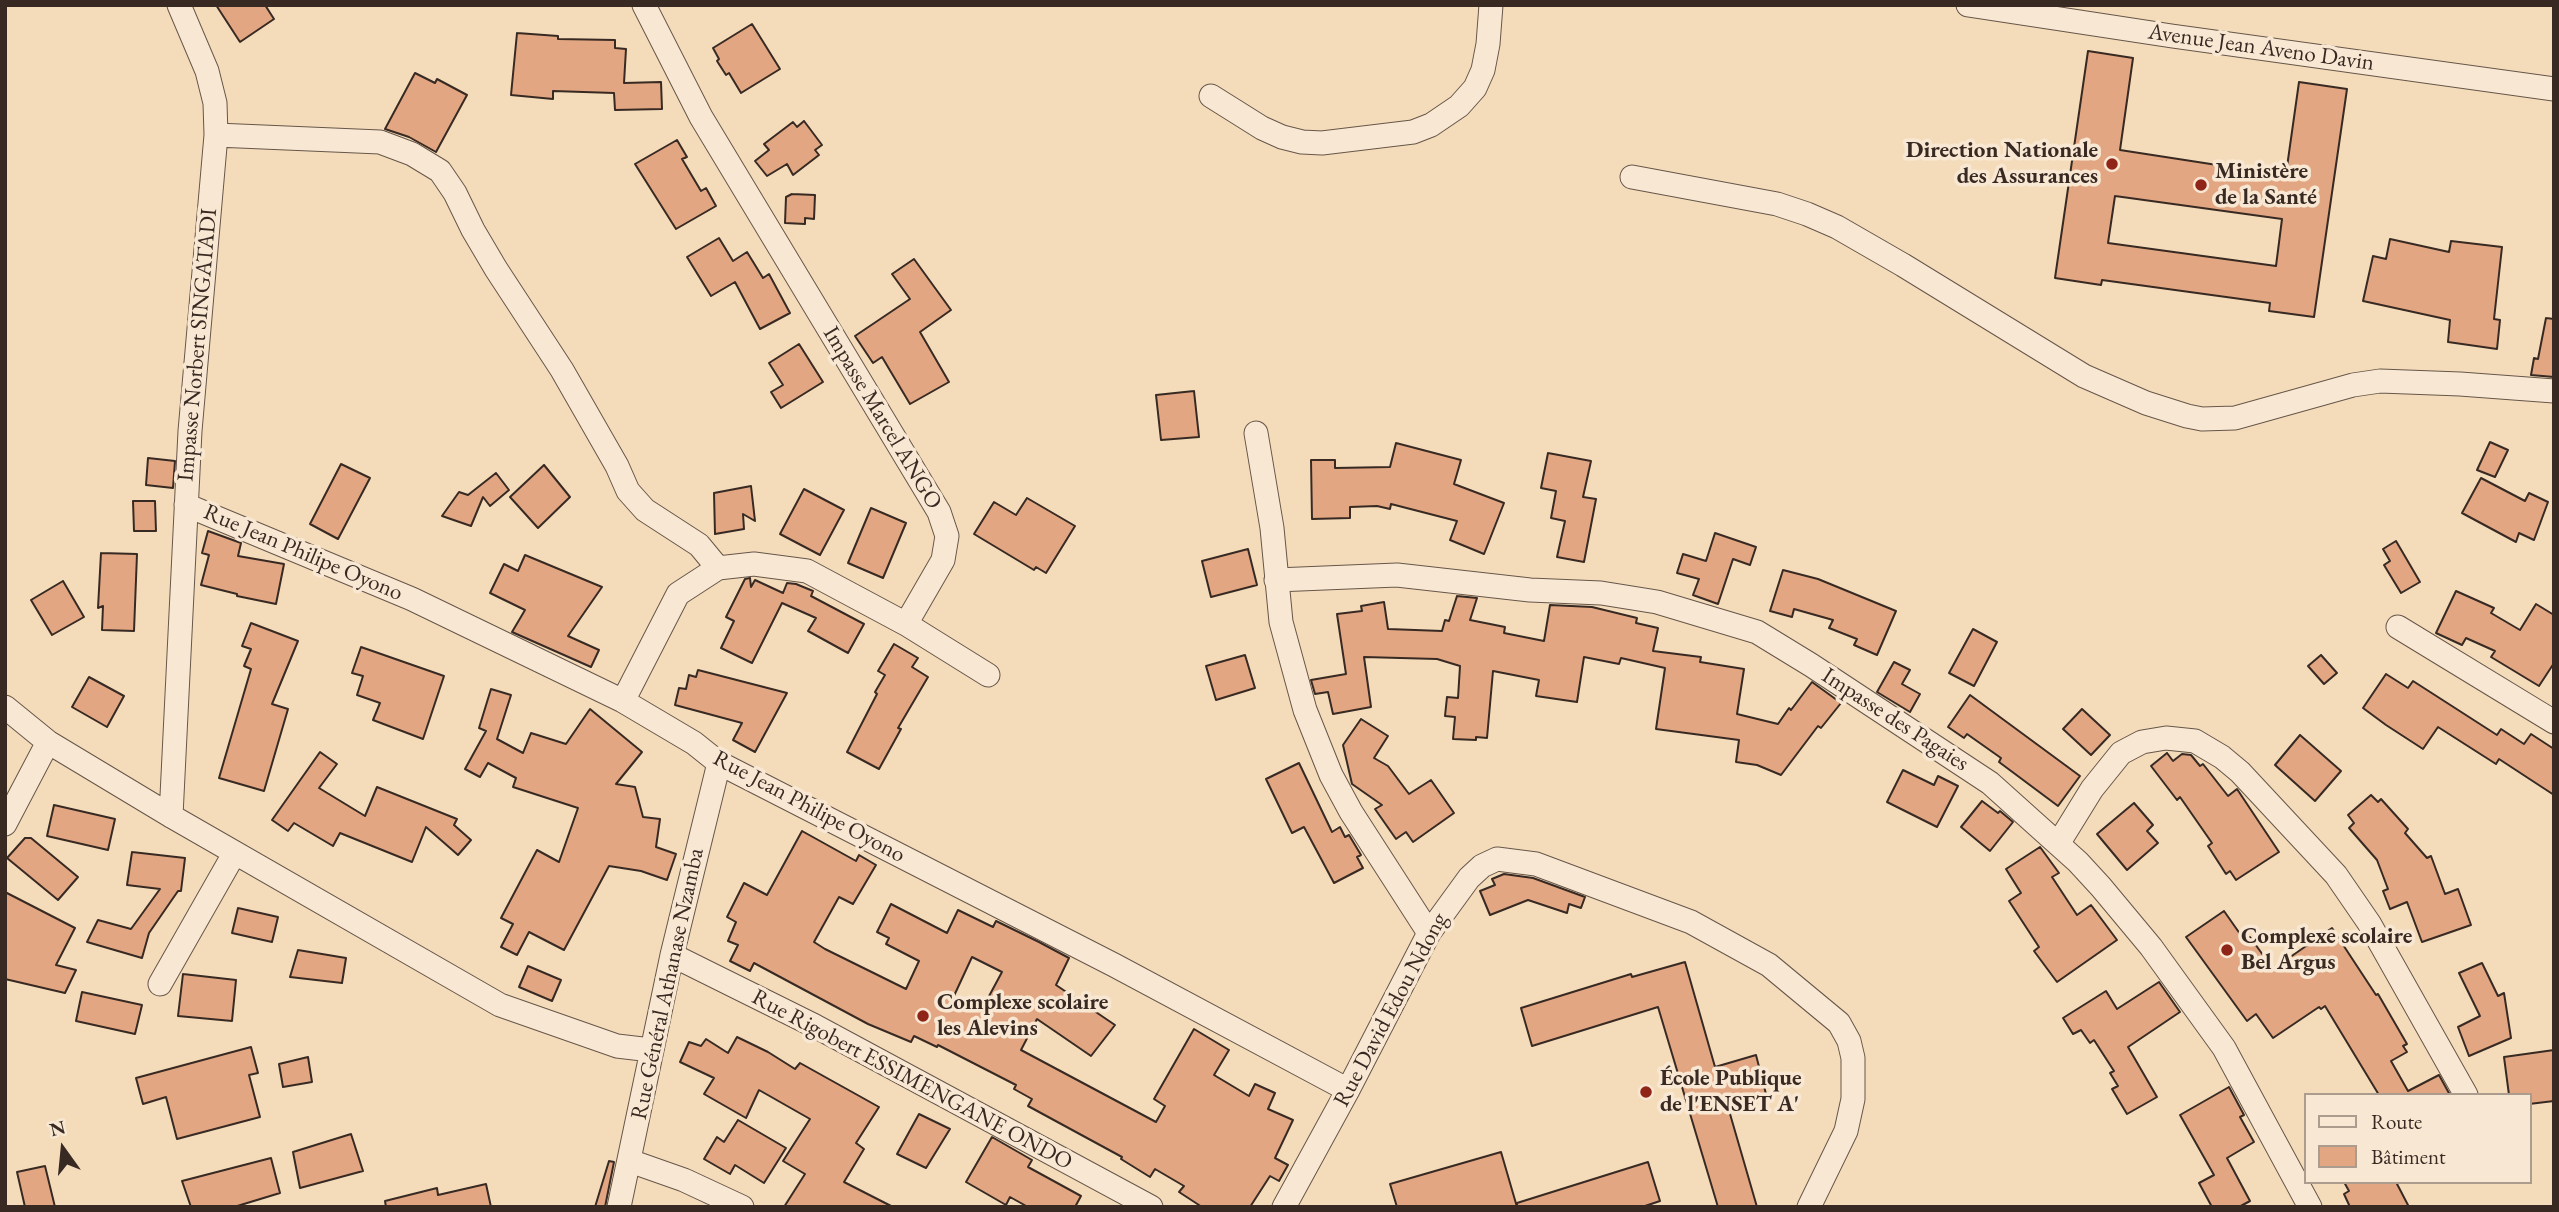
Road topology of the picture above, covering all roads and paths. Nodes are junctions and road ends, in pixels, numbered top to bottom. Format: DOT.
graph roads {
  1 [pos="179,5"];
  2 [pos="644,5"];
  3 [pos="1490,5"];
  4 [pos="1968,5"];
  5 [pos="2554,89"];
  6 [pos="1211,96"];
  7 [pos="216,135"];
  8 [pos="1632,177"];
  9 [pos="2554,391"];
  10 [pos="1256,433"];
  11 [pos="186,505"];
  12 [pos="719,568"];
  13 [pos="1276,580"];
  14 [pos="906,624"];
  15 [pos="2398,627"];
  16 [pos="988,675"];
  17 [pos="623,701"];
  18 [pos="5,707"];
  19 [pos="2554,722"];
  20 [pos="48,742"];
  21 [pos="719,762"];
  22 [pos="171,816"];
  23 [pos="5,824"];
  24 [pos="2058,844"];
  25 [pos="234,854"];
  26 [pos="1430,933"];
  27 [pos="671,955"];
  28 [pos="160,984"];
  29 [pos="651,1050"];
  30 [pos="1348,1090"];
  31 [pos="2465,1093"];
  32 [pos="630,1161"];
  33 [pos="619,1207"];
  34 [pos="742,1207"];
  35 [pos="1151,1207"];
  36 [pos="1284,1207"];
  37 [pos="1809,1207"];
  38 [pos="2310,1207"];
  1 -- 7 [label="street, Impasse Norbert SINGATADI"];
  2 -- 14 [label="street, Impasse Marcel ANGO"];
  3 -- 6 [label="street"];
  4 -- 5 [label="street, Avenue Jean Aveno Davin"];
  7 -- 11 [label="street, Impasse Norbert SINGATADI"];
  7 -- 12 [label="street"];
  8 -- 9 [label="street"];
  10 -- 13 [label="street"];
  11 -- 17 [label="street, Rue Jean Philipe Oyono"];
  11 -- 22 [label="street, Impasse Norbert SINGATADI"];
  12 -- 14 [label="street"];
  12 -- 17 [label="street"];
  13 -- 24 [label="street, Impasse des Pagaies"];
  13 -- 26 [label="street"];
  14 -- 16 [label="street"];
  15 -- 19 [label="street"];
  17 -- 21 [label="street, Rue Jean Philipe Oyono"];
  18 -- 20 [label="street"];
  20 -- 22 [label="street"];
  20 -- 23 [label="street"];
  21 -- 27 [label="street, Rue Général Athanase Nzamba"];
  21 -- 30 [label="street, Rue Jean Philipe Oyono"];
  22 -- 25 [label="street"];
  24 -- 31 [label="street"];
  24 -- 38 [label="street, Impasse des Pagaies"];
  25 -- 28 [label="street"];
  25 -- 29 [label="street"];
  26 -- 30 [label="street, Rue David Edou Ndong"];
  26 -- 37 [label="street, Rue David Edou Ndong"];
  27 -- 29 [label="street, Rue Général Athanase Nzamba"];
  27 -- 35 [label="street, Rue Rigobert ESSIMENGANE ONDO"];
  29 -- 32 [label="street, Rue Général Athanase Nzamba"];
  30 -- 36 [label="street, Rue David Edou Ndong"];
  32 -- 33 [label="street, Rue Général Athanase Nzamba"];
  32 -- 34 [label="street"];
}
